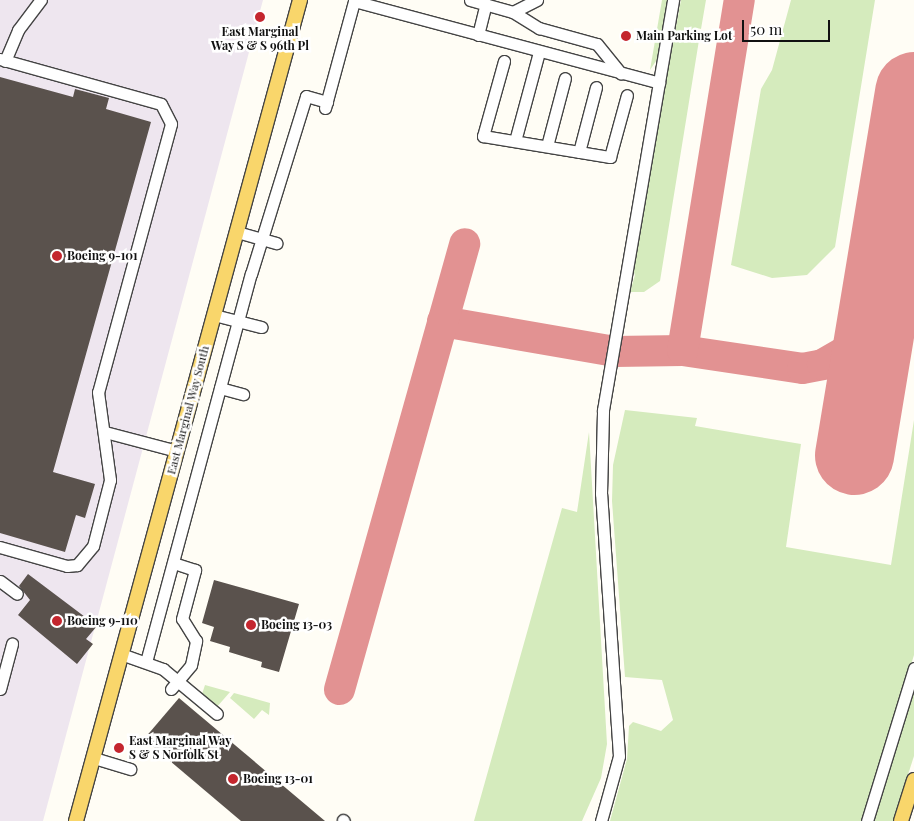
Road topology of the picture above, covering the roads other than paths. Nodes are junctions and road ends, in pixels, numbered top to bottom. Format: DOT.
graph roads {
  1 [pos="41,0"];
  2 [pos="300,0"];
  3 [pos="470,0"];
  4 [pos="537,0"];
  5 [pos="673,0"];
  6 [pos="370,3"];
  7 [pos="486,4"];
  8 [pos="513,12"];
  9 [pos="478,35"];
  10 [pos="540,52"];
  11 [pos="3,60"];
  12 [pos="504,61"];
  13 [pos="621,74"];
  14 [pos="565,78"];
  15 [pos="659,83"];
  16 [pos="596,86"];
  17 [pos="627,95"];
  18 [pos="515,141"];
  19 [pos="547,146"];
  20 [pos="579,152"];
  21 [pos="236,232"];
  22 [pos="262,239"];
  23 [pos="276,243"];
  24 [pos="214,315"];
  25 [pos="238,321"];
  26 [pos="261,328"];
  27 [pos="220,388"];
  28 [pos="243,394"];
  29 [pos="105,432"];
  30 [pos="177,450"];
  31 [pos="0,547"];
  32 [pos="173,563"];
  33 [pos="0,581"];
  34 [pos="17,594"];
  35 [pos="12,644"];
  36 [pos="121,654"];
  37 [pos="146,662"];
  38 [pos="914,668"];
  39 [pos="174,685"];
  40 [pos="0,689"];
  41 [pos="217,714"];
  42 [pos="94,758"];
  43 [pos="130,769"];
  44 [pos="914,780"];
  45 [pos="76,821"];
  46 [pos="601,821"];
  47 [pos="867,821"];
  48 [pos="901,821"];
  1 -- 11 [label="street"];
  2 -- 21 [label="main road, East Marginal Way South"];
  3 -- 7 [label="street"];
  4 -- 8 [label="street"];
  5 -- 15 [label="street"];
  6 -- 9 [label="street"];
  6 -- 22 [label="street"];
  7 -- 8 [label="street"];
  7 -- 9 [label="street"];
  8 -- 13 [label="street"];
  9 -- 10 [label="street"];
  10 -- 13 [label="street"];
  10 -- 18 [label="street"];
  11 -- 29 [label="street"];
  12 -- 18 [label="street"];
  13 -- 15 [label="street"];
  14 -- 19 [label="street"];
  15 -- 46 [label="street"];
  16 -- 20 [label="street"];
  17 -- 20 [label="street"];
  18 -- 19 [label="street"];
  19 -- 20 [label="street"];
  21 -- 22 [label="street"];
  21 -- 24 [label="main road, East Marginal Way South"];
  22 -- 23 [label="street"];
  22 -- 25 [label="street"];
  24 -- 25 [label="street"];
  24 -- 30 [label="main road, East Marginal Way South"];
  25 -- 26 [label="street"];
  25 -- 27 [label="street"];
  27 -- 28 [label="street"];
  27 -- 32 [label="street"];
  29 -- 30 [label="street"];
  29 -- 31 [label="street"];
  30 -- 36 [label="main road, East Marginal Way South"];
  32 -- 37 [label="street"];
  32 -- 39 [label="street"];
  33 -- 34 [label="street"];
  35 -- 40 [label="street"];
  36 -- 37 [label="street"];
  36 -- 42 [label="main road, East Marginal Way South"];
  37 -- 39 [label="street"];
  38 -- 47 [label="street"];
  39 -- 41 [label="street"];
  42 -- 43 [label="street"];
  42 -- 45 [label="main road, East Marginal Way South"];
  44 -- 48 [label="main road"];
}
